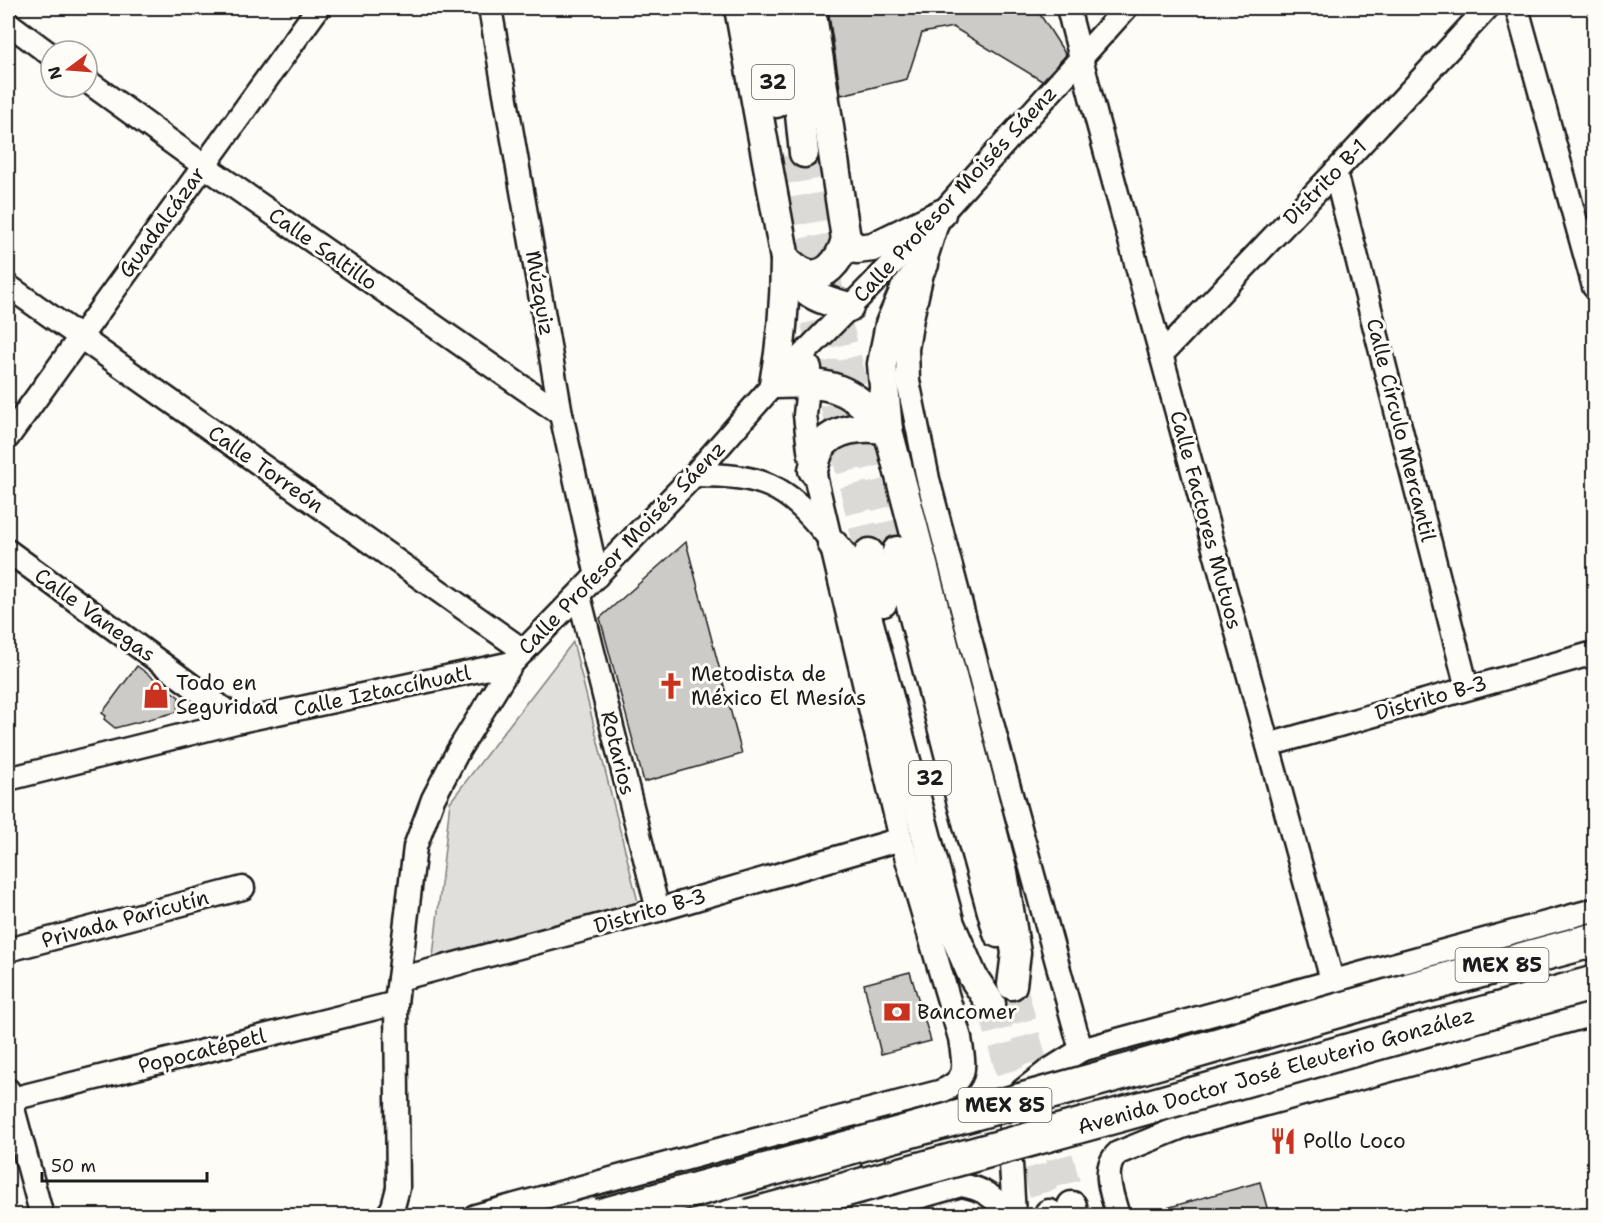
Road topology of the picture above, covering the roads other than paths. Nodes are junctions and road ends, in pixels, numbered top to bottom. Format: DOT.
graph roads {
  1 [pos="318,8"];
  2 [pos="490,8"];
  3 [pos="739,8"];
  4 [pos="761,8"];
  5 [pos="789,8"];
  6 [pos="811,8"];
  7 [pos="1068,8"];
  8 [pos="1126,8"];
  9 [pos="1487,8"];
  10 [pos="1517,8"];
  11 [pos="8,23"];
  12 [pos="39,46"];
  13 [pos="1081,60"];
  14 [pos="99,90"];
  15 [pos="203,165"];
  16 [pos="1335,172"];
  17 [pos="1585,209"];
  18 [pos="941,213"];
  19 [pos="846,239"];
  20 [pos="785,259"];
  21 [pos="924,264"];
  22 [pos="8,286"];
  23 [pos="1594,287"];
  24 [pos="849,307"];
  25 [pos="79,337"];
  26 [pos="815,343"];
  27 [pos="1161,355"];
  28 [pos="807,383"];
  29 [pos="774,384"];
  30 [pos="561,414"];
  31 [pos="888,430"];
  32 [pos="8,437"];
  33 [pos="813,470"];
  34 [pos="694,475"];
  35 [pos="928,479"];
  36 [pos="832,543"];
  37 [pos="8,551"];
  38 [pos="897,551"];
  39 [pos="870,553"];
  40 [pos="597,576"];
  41 [pos="579,596"];
  42 [pos="1594,653"];
  43 [pos="518,657"];
  44 [pos="1467,688"];
  45 [pos="240,721"];
  46 [pos="1268,745"];
  47 [pos="8,779"];
  48 [pos="901,839"];
  49 [pos="243,888"];
  50 [pos="657,910"];
  51 [pos="1594,910"];
  52 [pos="1594,940"];
  53 [pos="8,950"];
  54 [pos="399,979"];
  55 [pos="1332,980"];
  56 [pos="1594,983"];
  57 [pos="1006,995"];
  58 [pos="396,1003"];
  59 [pos="1594,1014"];
  60 [pos="1081,1050"];
  61 [pos="8,1096"];
  62 [pos="872,1109"];
  63 [pos="751,1140"];
  64 [pos="913,1198"];
  65 [pos="42,1215"];
  66 [pos="387,1215"];
  67 [pos="475,1215"];
  68 [pos="600,1215"];
  69 [pos="749,1215"];
  70 [pos="799,1215"];
  71 [pos="853,1215"];
  72 [pos="1012,1215"];
  73 [pos="1119,1215"];
  1 -- 15 [label="street, Guadalcázar"];
  2 -- 30 [label="street, Múzquiz"];
  3 -- 20 [label="main road"];
  4 -- 5 [label="main road, 32"];
  6 -- 19 [label="main road"];
  7 -- 13 [label="street, Calle Factores Mutuos"];
  8 -- 13 [label="street, Calle Profesor Moisés Sáenz"];
  9 -- 16 [label="street, Distrito B-1"];
  10 -- 17 [label="street"];
  11 -- 12 [label="street"];
  13 -- 18 [label="street, Calle Profesor Moisés Sáenz"];
  13 -- 27 [label="street, Calle Factores Mutuos"];
  14 -- 15 [label="street, Calle Saltillo"];
  15 -- 25 [label="street, Guadalcázar"];
  15 -- 30 [label="street, Calle Saltillo"];
  16 -- 27 [label="street, Distrito B-1"];
  16 -- 44 [label="street, Calle Círculo Mercantil"];
  17 -- 23 [label="street"];
  18 -- 19 [label="main road"];
  18 -- 21 [label="street"];
  18 -- 24 [label="street, Calle Profesor Moisés Sáenz"];
  19 -- 20 [label="main road"];
  20 -- 24 [label="main road"];
  20 -- 29 [label="main road"];
  21 -- 31 [label="main road"];
  21 -- 35 [label="street"];
  22 -- 25 [label="street, Calle Torreón"];
  24 -- 26 [label="street, Calle Profesor Moisés Sáenz"];
  25 -- 32 [label="street, Guadalcázar"];
  25 -- 43 [label="street, Calle Torreón"];
  26 -- 28 [label="street"];
  26 -- 29 [label="street, Calle Profesor Moisés Sáenz"];
  27 -- 46 [label="street, Calle Factores Mutuos"];
  28 -- 29 [label="main road"];
  28 -- 31 [label="main road"];
  28 -- 33 [label="street"];
  29 -- 34 [label="street, Calle Profesor Moisés Sáenz"];
  30 -- 40 [label="street, Múzquiz"];
  31 -- 33 [label="main road"];
  31 -- 35 [label="street"];
  31 -- 57 [label="main road"];
  33 -- 36 [label="street"];
  34 -- 36 [label="street"];
  34 -- 40 [label="street, Calle Profesor Moisés Sáenz"];
  35 -- 60 [label="street"];
  36 -- 48 [label="street"];
  36 -- 57 [label="main road"];
  37 -- 45 [label="street, Calle Vanegas"];
  38 -- 57 [label="main road, 32"];
  39 -- 57 [label="main road, 32"];
  40 -- 41 [label="street, Calle Profesor Moisés Sáenz"];
  41 -- 43 [label="street, Calle Profesor Moisés Sáenz"];
  41 -- 50 [label="street, Rotarios"];
  42 -- 44 [label="street, Distrito B-3"];
  43 -- 45 [label="street, Calle Iztaccíhuatl"];
  43 -- 54 [label="street, Calle Profesor Moisés Sáenz"];
  44 -- 46 [label="street, Distrito B-3"];
  45 -- 47 [label="street, Calle Iztaccíhuatl"];
  46 -- 55 [label="street, Calle Factores Mutuos"];
  48 -- 50 [label="street, Distrito B-3"];
  48 -- 62 [label="street"];
  49 -- 53 [label="street, Privada Paricutín"];
  50 -- 54 [label="street, Distrito B-3"];
  51 -- 55 [label="street"];
  52 -- 68 [label="highway, Avenida Doctor José Eleuterio González / MEX 85, bridge"];
  54 -- 58 [label="street, Calle Profesor Moisés Sáenz"];
  55 -- 60 [label="street"];
  56 -- 69 [label="highway, Avenida Doctor José Eleuterio González / MEX 85, bridge"];
  58 -- 61 [label="street, Popocatépetl"];
  58 -- 66 [label="street, Calle Profesor Moisés Sáenz"];
  59 -- 73 [label="street"];
  60 -- 72 [label="street"];
  61 -- 65 [label="street"];
  62 -- 63 [label="street"];
  62 -- 64 [label="street"];
  63 -- 67 [label="street"];
  63 -- 70 [label="street"];
  64 -- 71 [label="street"];
  64 -- 72 [label="street"];
}
